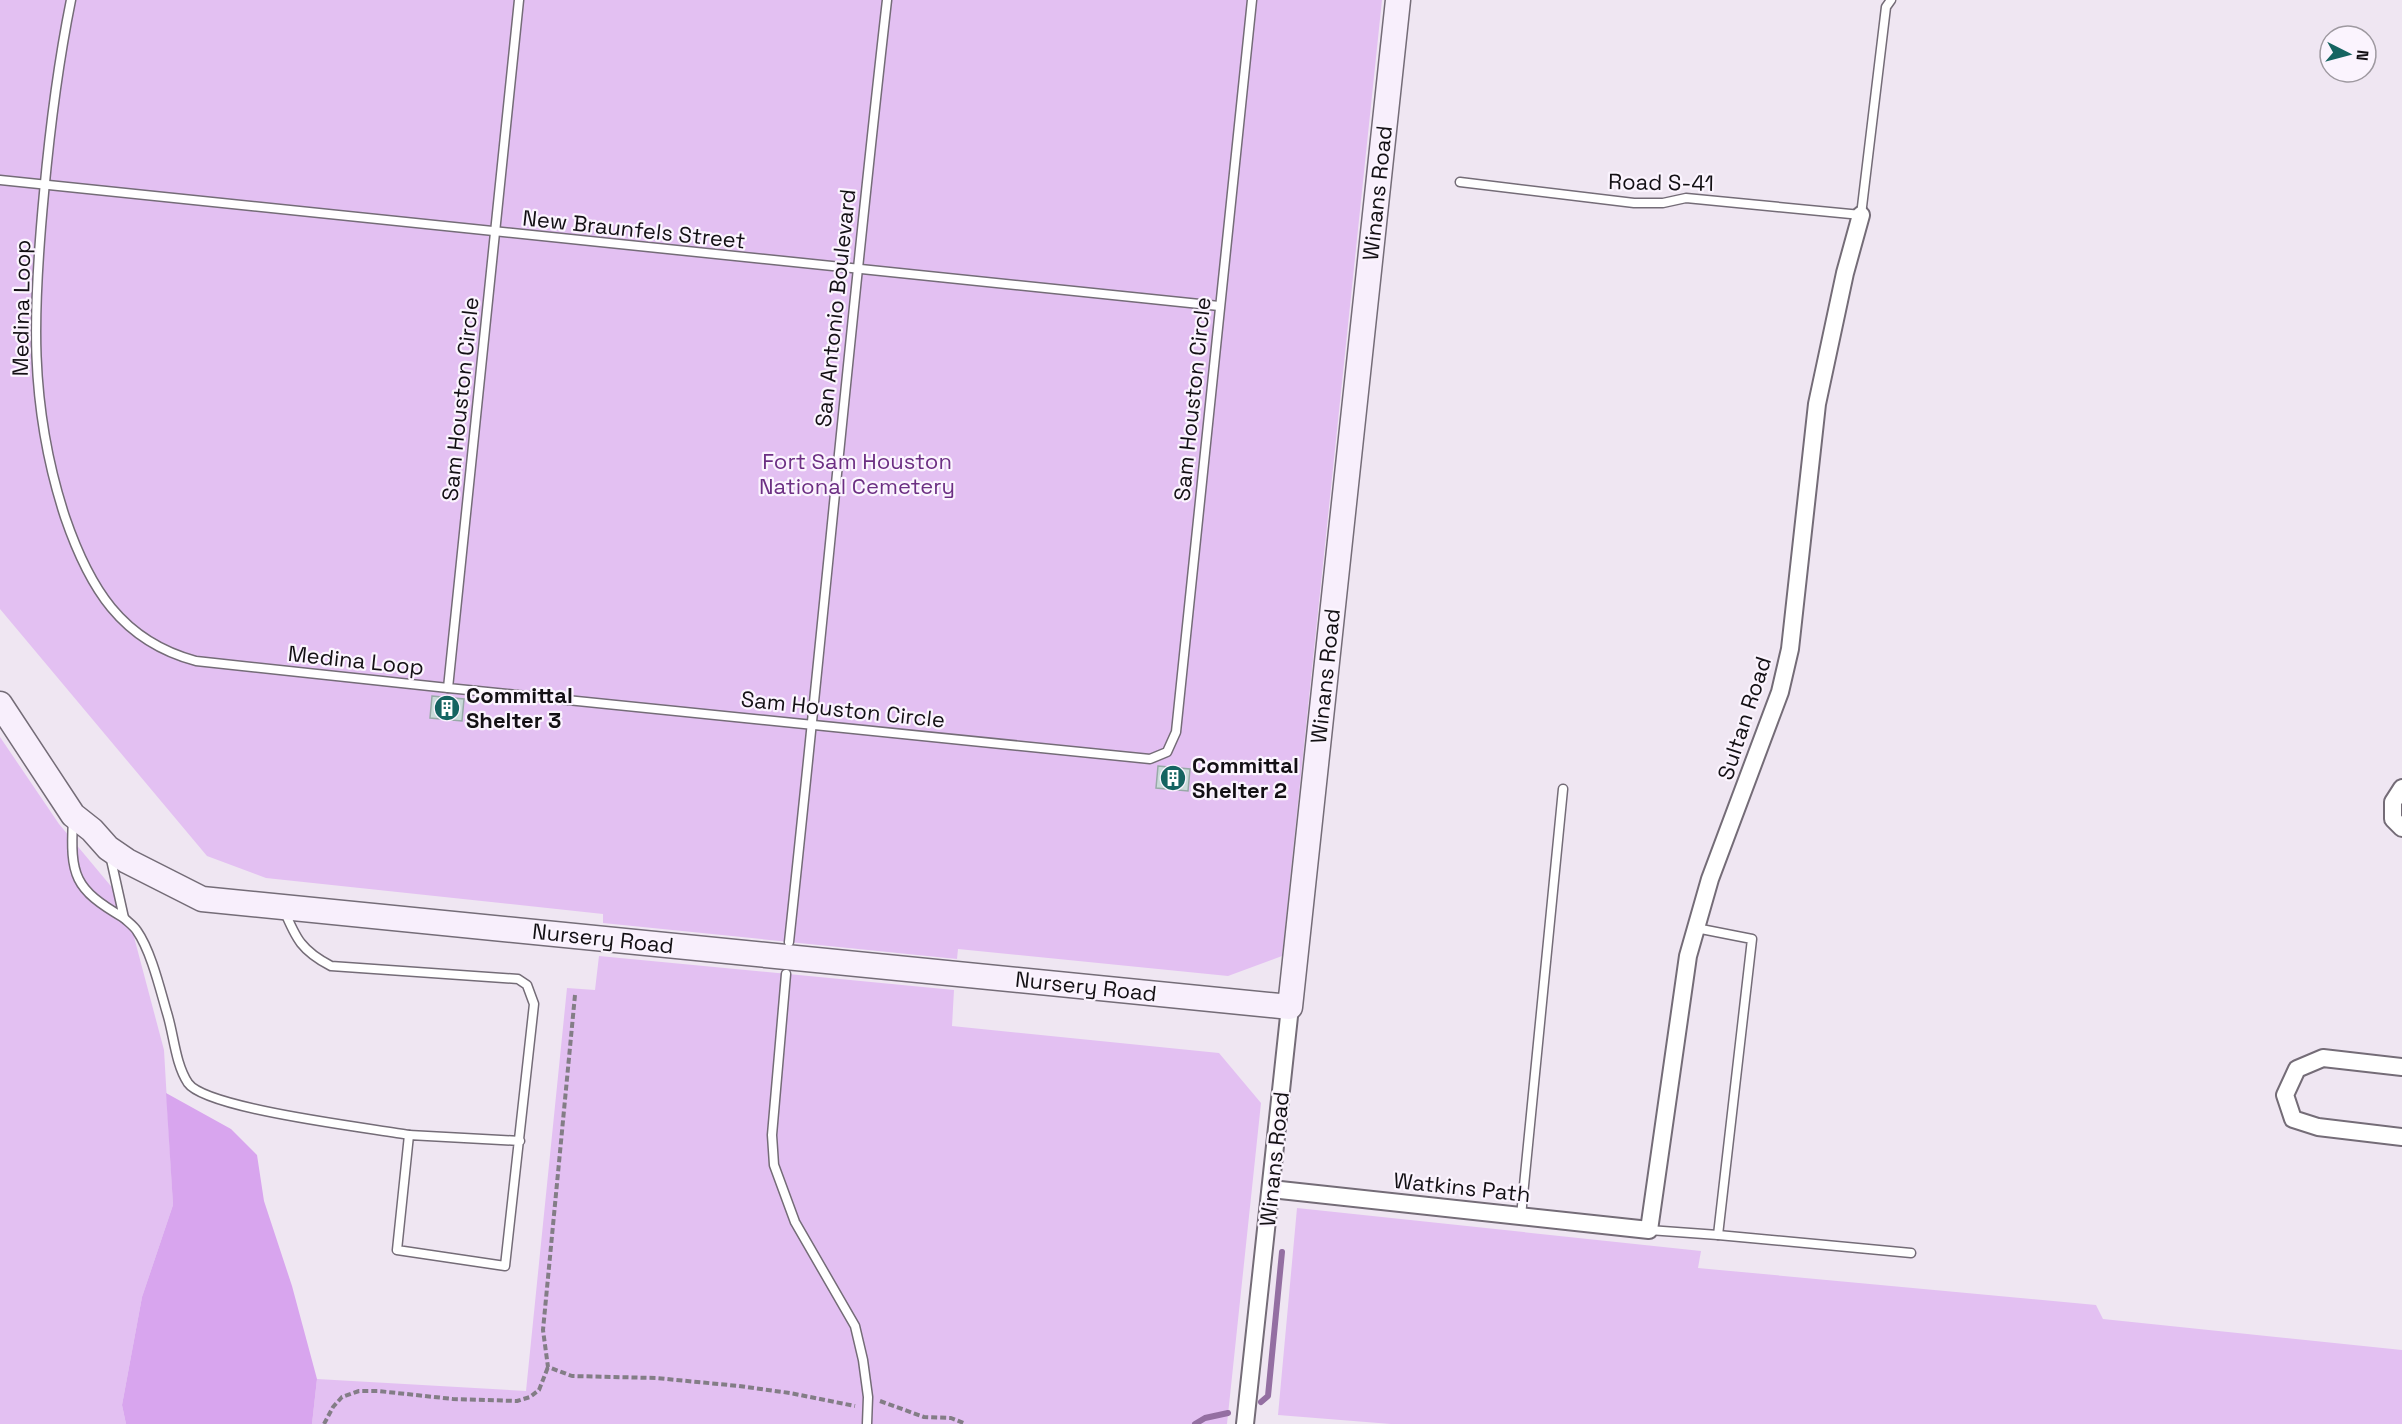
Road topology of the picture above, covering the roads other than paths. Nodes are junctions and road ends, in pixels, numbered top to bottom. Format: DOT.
graph roads {
  1 [pos="70,0"];
  2 [pos="519,0"];
  3 [pos="887,0"];
  4 [pos="1252,0"];
  5 [pos="1398,0"];
  6 [pos="1891,0"];
  7 [pos="0,180"];
  8 [pos="1460,182"];
  9 [pos="45,185"];
  10 [pos="1861,215"];
  11 [pos="495,233"];
  12 [pos="856,269"];
  13 [pos="1219,306"];
  14 [pos="448,688"];
  15 [pos="0,704"];
  16 [pos="812,724"];
  17 [pos="2402,788"];
  18 [pos="1563,789"];
  19 [pos="73,815"];
  20 [pos="2402,828"];
  21 [pos="108,848"];
  22 [pos="283,907"];
  23 [pos="124,918"];
  24 [pos="1696,928"];
  25 [pos="789,942"];
  26 [pos="786,974"];
  27 [pos="1290,1006"];
  28 [pos="2402,1066"];
  29 [pos="409,1135"];
  30 [pos="2402,1137"];
  31 [pos="520,1141"];
  32 [pos="1271,1189"];
  33 [pos="1521,1216"];
  34 [pos="1649,1230"];
  35 [pos="1718,1235"];
  36 [pos="1911,1253"];
  37 [pos="867,1424"];
  38 [pos="1245,1424"];
  1 -- 9 [label="lane, Medina Loop"];
  2 -- 11 [label="lane, Sam Houston Circle"];
  3 -- 12 [label="lane, San Antonio Boulevard"];
  4 -- 13 [label="lane, Sam Houston Circle"];
  5 -- 27 [label="street, Winans Road"];
  6 -- 10 [label="lane"];
  7 -- 9 [label="lane, New Braunfels Street"];
  8 -- 10 [label="lane, Road S-41"];
  9 -- 11 [label="lane, New Braunfels Street"];
  9 -- 14 [label="lane, Medina Loop"];
  10 -- 24 [label="street, Sultan Road"];
  11 -- 12 [label="lane, New Braunfels Street"];
  11 -- 14 [label="lane, Sam Houston Circle"];
  12 -- 13 [label="lane, New Braunfels Street"];
  12 -- 16 [label="lane, San Antonio Boulevard"];
  13 -- 16 [label="lane, Sam Houston Circle"];
  14 -- 16 [label="lane, Sam Houston Circle"];
  15 -- 19 [label="street, Nursery Road"];
  16 -- 25 [label="lane, San Antonio Boulevard"];
  17 -- 20 [label="street"];
  18 -- 33 [label="lane"];
  19 -- 21 [label="street, Nursery Road"];
  19 -- 23 [label="lane"];
  21 -- 22 [label="street, Nursery Road"];
  21 -- 23 [label="lane"];
  22 -- 27 [label="street, Nursery Road"];
  22 -- 31 [label="lane"];
  23 -- 29 [label="lane"];
  24 -- 34 [label="street, Sultan Road"];
  24 -- 35 [label="lane"];
  26 -- 37 [label="lane"];
  27 -- 32 [label="street, Winans Road"];
  28 -- 30 [label="street"];
  29 -- 31 [label="lane"];
  29 -- 31 [label="lane"];
  32 -- 33 [label="street, Watkins Path"];
  32 -- 38 [label="street, Winans Road"];
  33 -- 34 [label="street, Watkins Path"];
  34 -- 35 [label="lane"];
  35 -- 36 [label="lane"];
}
